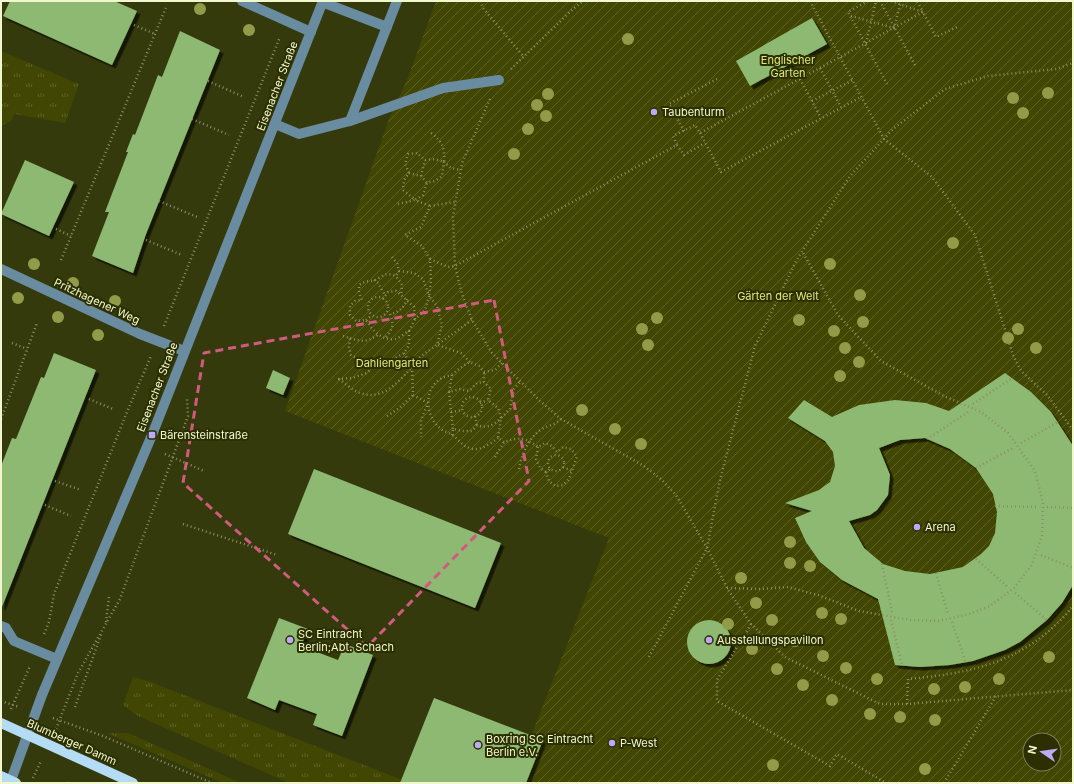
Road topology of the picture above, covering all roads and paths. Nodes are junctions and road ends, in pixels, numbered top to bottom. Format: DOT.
graph roads {
  1 [pos="242,1"];
  2 [pos="397,1"];
  3 [pos="480,1"];
  4 [pos="583,1"];
  5 [pos="811,1"];
  6 [pos="868,1"];
  7 [pos="876,1"];
  8 [pos="880,1"];
  9 [pos="891,1"];
  10 [pos="917,1"];
  11 [pos="322,2"];
  12 [pos="900,3"];
  13 [pos="167,5"];
  14 [pos="923,12"];
  15 [pos="851,16"];
  16 [pos="286,21"];
  17 [pos="871,21"];
  18 [pos="134,25"];
  19 [pos="387,27"];
  20 [pos="957,27"];
  21 [pos="894,28"];
  22 [pos="311,32"];
  23 [pos="155,34"];
  24 [pos="866,44"];
  25 [pos="524,57"];
  26 [pos="841,57"];
  27 [pos="1073,63"];
  28 [pos="916,67"];
  29 [pos="820,68"];
  30 [pos="719,78"];
  31 [pos="800,79"];
  32 [pos="499,80"];
  33 [pos="853,80"];
  34 [pos="208,81"];
  35 [pos="887,84"];
  36 [pos="832,90"];
  37 [pos="244,97"];
  38 [pos="861,97"];
  39 [pos="812,101"];
  40 [pos="841,108"];
  41 [pos="822,118"];
  42 [pos="192,119"];
  43 [pos="350,121"];
  44 [pos="275,124"];
  45 [pos="684,131"];
  46 [pos="430,133"];
  47 [pos="700,133"];
  48 [pos="229,135"];
  49 [pos="884,139"];
  50 [pos="706,143"];
  51 [pos="677,145"];
  52 [pos="425,160"];
  53 [pos="444,162"];
  54 [pos="461,170"];
  55 [pos="409,173"];
  56 [pos="421,176"];
  57 [pos="427,183"];
  58 [pos="415,200"];
  59 [pos="159,201"];
  60 [pos="455,202"];
  61 [pos="398,204"];
  62 [pos="430,206"];
  63 [pos="197,217"];
  64 [pos="56,229"];
  65 [pos="71,236"];
  66 [pos="146,240"];
  67 [pos="802,251"];
  68 [pos="182,255"];
  69 [pos="392,257"];
  70 [pos="430,259"];
  71 [pos="61,260"];
  72 [pos="455,266"];
  73 [pos="1,270"];
  74 [pos="399,271"];
  75 [pos="396,276"];
  76 [pos="374,280"];
  77 [pos="385,295"];
  78 [pos="401,295"];
  79 [pos="429,296"];
  80 [pos="383,299"];
  81 [pos="407,299"];
  82 [pos="362,300"];
  83 [pos="369,303"];
  84 [pos="386,312"];
  85 [pos="390,314"];
  86 [pos="372,315"];
  87 [pos="415,319"];
  88 [pos="366,320"];
  89 [pos="472,320"];
  90 [pos="37,323"];
  91 [pos="409,331"];
  92 [pos="378,334"];
  93 [pos="343,336"];
  94 [pos="386,337"];
  95 [pos="350,338"];
  96 [pos="158,341"];
  97 [pos="12,342"];
  98 [pos="437,345"];
  99 [pos="27,349"];
  100 [pos="184,351"];
  101 [pos="404,353"];
  102 [pos="470,362"];
  103 [pos="376,363"];
  104 [pos="502,363"];
  105 [pos="412,367"];
  106 [pos="484,372"];
  107 [pos="452,375"];
  108 [pos="1012,378"];
  109 [pos="484,382"];
  110 [pos="520,382"];
  111 [pos="469,391"];
  112 [pos="449,392"];
  113 [pos="414,395"];
  114 [pos="187,396"];
  115 [pos="471,397"];
  116 [pos="89,399"];
  117 [pos="488,400"];
  118 [pos="428,403"];
  119 [pos="480,403"];
  120 [pos="973,404"];
  121 [pos="113,409"];
  122 [pos="462,410"];
  123 [pos="970,411"];
  124 [pos="452,412"];
  125 [pos="387,416"];
  126 [pos="474,416"];
  127 [pos="501,418"];
  128 [pos="1,419"];
  129 [pos="561,419"];
  130 [pos="1058,422"];
  131 [pos="477,425"];
  132 [pos="454,428"];
  133 [pos="1073,430"];
  134 [pos="452,435"];
  135 [pos="421,437"];
  136 [pos="498,438"];
  137 [pos="927,439"];
  138 [pos="530,441"];
  139 [pos="504,442"];
  140 [pos="1021,443"];
  141 [pos="538,447"];
  142 [pos="1013,448"];
  143 [pos="165,454"];
  144 [pos="556,454"];
  145 [pos="495,457"];
  146 [pos="173,458"];
  147 [pos="563,467"];
  148 [pos="550,468"];
  149 [pos="976,468"];
  150 [pos="519,469"];
  151 [pos="204,470"];
  152 [pos="572,471"];
  153 [pos="546,472"];
  154 [pos="55,481"];
  155 [pos="81,490"];
  156 [pos="44,505"];
  157 [pos="995,506"];
  158 [pos="1038,507"];
  159 [pos="1047,507"];
  160 [pos="1073,508"];
  161 [pos="71,516"];
  162 [pos="183,524"];
  163 [pos="707,548"];
  164 [pos="278,555"];
  165 [pos="1041,555"];
  166 [pos="976,559"];
  167 [pos="882,564"];
  168 [pos="1073,568"];
  169 [pos="936,573"];
  170 [pos="1008,587"];
  171 [pos="727,588"];
  172 [pos="1015,592"];
  173 [pos="109,596"];
  174 [pos="1073,604"];
  175 [pos="892,612"];
  176 [pos="948,614"];
  177 [pos="891,620"];
  178 [pos="1047,620"];
  179 [pos="952,622"];
  180 [pos="105,624"];
  181 [pos="751,624"];
  182 [pos="4,627"];
  183 [pos="37,651"];
  184 [pos="650,656"];
  185 [pos="57,659"];
  186 [pos="966,663"];
  187 [pos="902,665"];
  188 [pos="1073,690"];
  189 [pos="997,696"];
  190 [pos="1,701"];
  191 [pos="907,704"];
  192 [pos="13,705"];
  193 [pos="75,707"];
  194 [pos="36,712"];
  195 [pos="60,721"];
  196 [pos="1,723"];
  197 [pos="27,736"];
  198 [pos="1,776"];
  199 [pos="13,782"];
  200 [pos="133,783"];
  201 [pos="212,783"];
  202 [pos="886,783"];
  203 [pos="944,783"];
  1 -- 16 [label="street"];
  2 -- 19 [label="street"];
  3 -- 25 [label="path"];
  4 -- 25 [label="path"];
  5 -- 26 [label="path"];
  6 -- 15 [label="path"];
  7 -- 17 [label="path"];
  8 -- 21 [label="path"];
  9 -- 12 [label="path"];
  10 -- 14 [label="path"];
  11 -- 19 [label="street"];
  11 -- 22 [label="street, Eisenacher Straße"];
  12 -- 14 [label="path"];
  12 -- 21 [label="path"];
  13 -- 23 [label="path"];
  14 -- 20 [label="path"];
  14 -- 21 [label="path"];
  15 -- 17 [label="path"];
  15 -- 24 [label="path"];
  16 -- 22 [label="street"];
  16 -- 96 [label="path"];
  17 -- 21 [label="path"];
  17 -- 24 [label="path"];
  18 -- 23 [label="path"];
  19 -- 43 [label="street"];
  21 -- 24 [label="path"];
  21 -- 28 [label="path"];
  22 -- 44 [label="street, Eisenacher Straße"];
  23 -- 65 [label="path"];
  24 -- 26 [label="path"];
  24 -- 35 [label="path"];
  25 -- 32 [label="path"];
  26 -- 29 [label="path"];
  26 -- 33 [label="path"];
  27 -- 49 [label="path"];
  29 -- 31 [label="path"];
  29 -- 36 [label="path"];
  30 -- 45 [label="path"];
  31 -- 39 [label="path"];
  31 -- 47 [label="path"];
  32 -- 43 [label="street"];
  32 -- 54 [label="path"];
  33 -- 36 [label="path"];
  33 -- 38 [label="path"];
  34 -- 37 [label="path"];
  36 -- 39 [label="path"];
  36 -- 40 [label="path"];
  38 -- 40 [label="path"];
  38 -- 49 [label="path"];
  39 -- 41 [label="path"];
  40 -- 41 [label="path"];
  41 -- 50 [label="path"];
  42 -- 48 [label="path"];
  43 -- 44 [label="street"];
  44 -- 100 [label="street, Eisenacher Straße"];
  45 -- 47 [label="path"];
  45 -- 51 [label="path"];
  46 -- 53 [label="path"];
  47 -- 50 [label="path"];
  49 -- 67 [label="path"];
  49 -- 133 [label="path"];
  50 -- 51 [label="path"];
  51 -- 72 [label="path"];
  52 -- 53 [label="path"];
  52 -- 55 [label="path"];
  52 -- 56 [label="path"];
  53 -- 54 [label="path"];
  53 -- 57 [label="path"];
  54 -- 60 [label="path"];
  55 -- 56 [label="path"];
  55 -- 58 [label="path"];
  56 -- 57 [label="path"];
  57 -- 58 [label="path"];
  58 -- 61 [label="path"];
  58 -- 62 [label="path"];
  59 -- 63 [label="path"];
  60 -- 62 [label="path"];
  60 -- 72 [label="path"];
  62 -- 70 [label="path"];
  64 -- 65 [label="path"];
  65 -- 71 [label="path"];
  66 -- 68 [label="path"];
  67 -- 163 [label="path"];
  67 -- 171 [label="path"];
  69 -- 74 [label="path"];
  70 -- 72 [label="path"];
  70 -- 79 [label="path"];
  72 -- 89 [label="path"];
  73 -- 96 [label="street, Pritzhagener Weg"];
  74 -- 75 [label="path"];
  74 -- 79 [label="path"];
  75 -- 76 [label="path"];
  75 -- 78 [label="path"];
  76 -- 77 [label="path"];
  76 -- 82 [label="path"];
  77 -- 78 [label="path"];
  77 -- 80 [label="path"];
  78 -- 81 [label="path"];
  79 -- 87 [label="path"];
  79 -- 98 [label="path"];
  80 -- 83 [label="path"];
  80 -- 84 [label="path"];
  81 -- 85 [label="path"];
  81 -- 87 [label="path"];
  82 -- 83 [label="path"];
  82 -- 88 [label="path"];
  83 -- 86 [label="path"];
  84 -- 85 [label="path"];
  84 -- 86 [label="path"];
  85 -- 94 [label="path"];
  86 -- 88 [label="path"];
  87 -- 91 [label="path"];
  88 -- 92 [label="path"];
  89 -- 98 [label="path"];
  89 -- 104 [label="path"];
  90 -- 99 [label="path"];
  91 -- 94 [label="path"];
  91 -- 101 [label="path"];
  92 -- 94 [label="path"];
  92 -- 95 [label="path"];
  93 -- 95 [label="path"];
  95 -- 103 [label="path"];
  96 -- 100 [label="street, Pritzhagener Weg"];
  96 -- 183 [label="path"];
  97 -- 99 [label="path"];
  98 -- 102 [label="path"];
  98 -- 105 [label="path"];
  99 -- 128 [label="path"];
  100 -- 185 [label="street, Eisenacher Straße"];
  101 -- 103 [label="path"];
  101 -- 105 [label="path"];
  102 -- 106 [label="path"];
  102 -- 107 [label="path"];
  103 -- 105 [label="path"];
  104 -- 106 [label="path"];
  104 -- 110 [label="path"];
  105 -- 113 [label="path"];
  106 -- 109 [label="path"];
  107 -- 112 [label="path"];
  107 -- 118 [label="path"];
  108 -- 120 [label="path"];
  109 -- 111 [label="path"];
  109 -- 117 [label="path"];
  110 -- 127 [label="path"];
  110 -- 129 [label="path"];
  111 -- 112 [label="path"];
  111 -- 115 [label="path"];
  112 -- 124 [label="path"];
  113 -- 118 [label="path"];
  113 -- 125 [label="path"];
  114 -- 146 [label="path"];
  115 -- 119 [label="path"];
  115 -- 122 [label="path"];
  116 -- 121 [label="path"];
  117 -- 119 [label="path"];
  117 -- 127 [label="path"];
  118 -- 134 [label="path"];
  118 -- 135 [label="path"];
  119 -- 126 [label="path"];
  122 -- 124 [label="path"];
  122 -- 126 [label="path"];
  123 -- 137 [label="path"];
  124 -- 132 [label="path"];
  126 -- 131 [label="path"];
  127 -- 131 [label="path"];
  127 -- 136 [label="path"];
  129 -- 138 [label="path"];
  129 -- 163 [label="path"];
  130 -- 140 [label="path"];
  131 -- 132 [label="path"];
  132 -- 134 [label="path"];
  134 -- 136 [label="path"];
  136 -- 139 [label="path"];
  138 -- 139 [label="path"];
  138 -- 141 [label="path"];
  138 -- 150 [label="path"];
  139 -- 145 [label="path"];
  141 -- 144 [label="path"];
  141 -- 153 [label="path"];
  142 -- 149 [label="path"];
  143 -- 146 [label="path"];
  144 -- 147 [label="path"];
  144 -- 148 [label="path"];
  144 -- 152 [label="path"];
  146 -- 151 [label="path"];
  146 -- 180 [label="path"];
  147 -- 148 [label="path"];
  147 -- 152 [label="path"];
  148 -- 153 [label="path"];
  152 -- 153 [label="path"];
  154 -- 155 [label="path"];
  156 -- 161 [label="path"];
  157 -- 158 [label="path"];
  159 -- 160 [label="path"];
  162 -- 164 [label="path"];
  163 -- 171 [label="path"];
  163 -- 184 [label="path"];
  165 -- 168 [label="path"];
  166 -- 170 [label="path"];
  167 -- 175 [label="path"];
  169 -- 176 [label="path"];
  171 -- 181 [label="path"];
  172 -- 178 [label="path"];
  173 -- 180 [label="path"];
  174 -- 191 [label="path"];
  177 -- 187 [label="path"];
  179 -- 186 [label="path"];
  180 -- 193 [label="path"];
  180 -- 195 [label="path"];
  181 -- 191 [label="path"];
  181 -- 202 [label="path"];
  182 -- 183 [label="street"];
  183 -- 185 [label="street"];
  183 -- 192 [label="path"];
  185 -- 194 [label="street, Eisenacher Straße"];
  188 -- 189 [label="path"];
  189 -- 191 [label="path"];
  189 -- 203 [label="path"];
  190 -- 192 [label="path"];
  192 -- 194 [label="path"];
  194 -- 195 [label="path"];
  194 -- 197 [label="street, Eisenacher Straße"];
  195 -- 201 [label="path"];
  196 -- 197 [label="main road, Blumberger Damm"];
  197 -- 199 [label="street, Eisenacher Straße"];
  197 -- 200 [label="main road, Blumberger Damm"];
  198 -- 199 [label="main road"];
}
